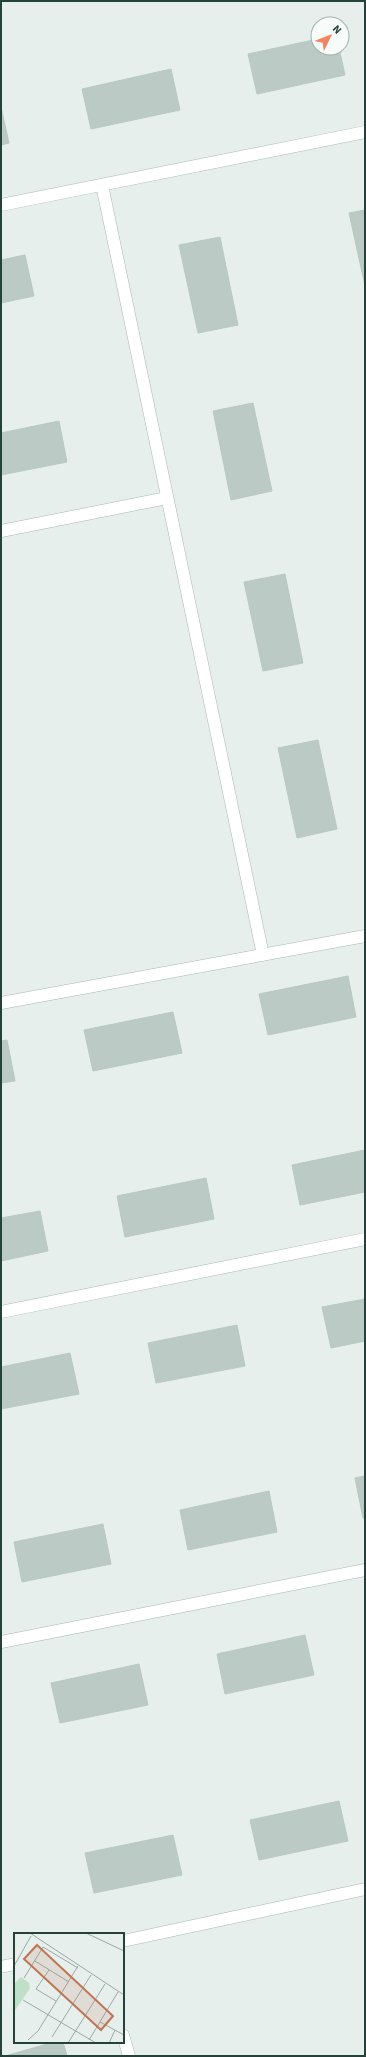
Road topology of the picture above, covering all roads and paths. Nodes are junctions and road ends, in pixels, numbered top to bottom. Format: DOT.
graph roads {
  1 [pos="365,132"];
  2 [pos="102,185"];
  3 [pos="1,205"];
  4 [pos="167,498"];
  5 [pos="1,531"];
  6 [pos="365,936"];
  7 [pos="263,955"];
  8 [pos="1,1004"];
  9 [pos="365,1238"];
  10 [pos="1,1312"];
  11 [pos="365,1570"];
  12 [pos="1,1642"];
  13 [pos="365,1889"];
  14 [pos="124,1941"];
  15 [pos="14,1964"];
  16 [pos="1,1967"];
  17 [pos="124,2038"];
  18 [pos="129,2056"];
  1 -- 2 [label="street"];
  2 -- 3 [label="street"];
  2 -- 4 [label="street"];
  4 -- 5 [label="street"];
  4 -- 7 [label="street"];
  6 -- 7 [label="street"];
  7 -- 8 [label="street"];
  9 -- 10 [label="street"];
  11 -- 12 [label="street"];
  13 -- 14 [label="street"];
  15 -- 16 [label="street"];
  17 -- 18 [label="street"];
}
